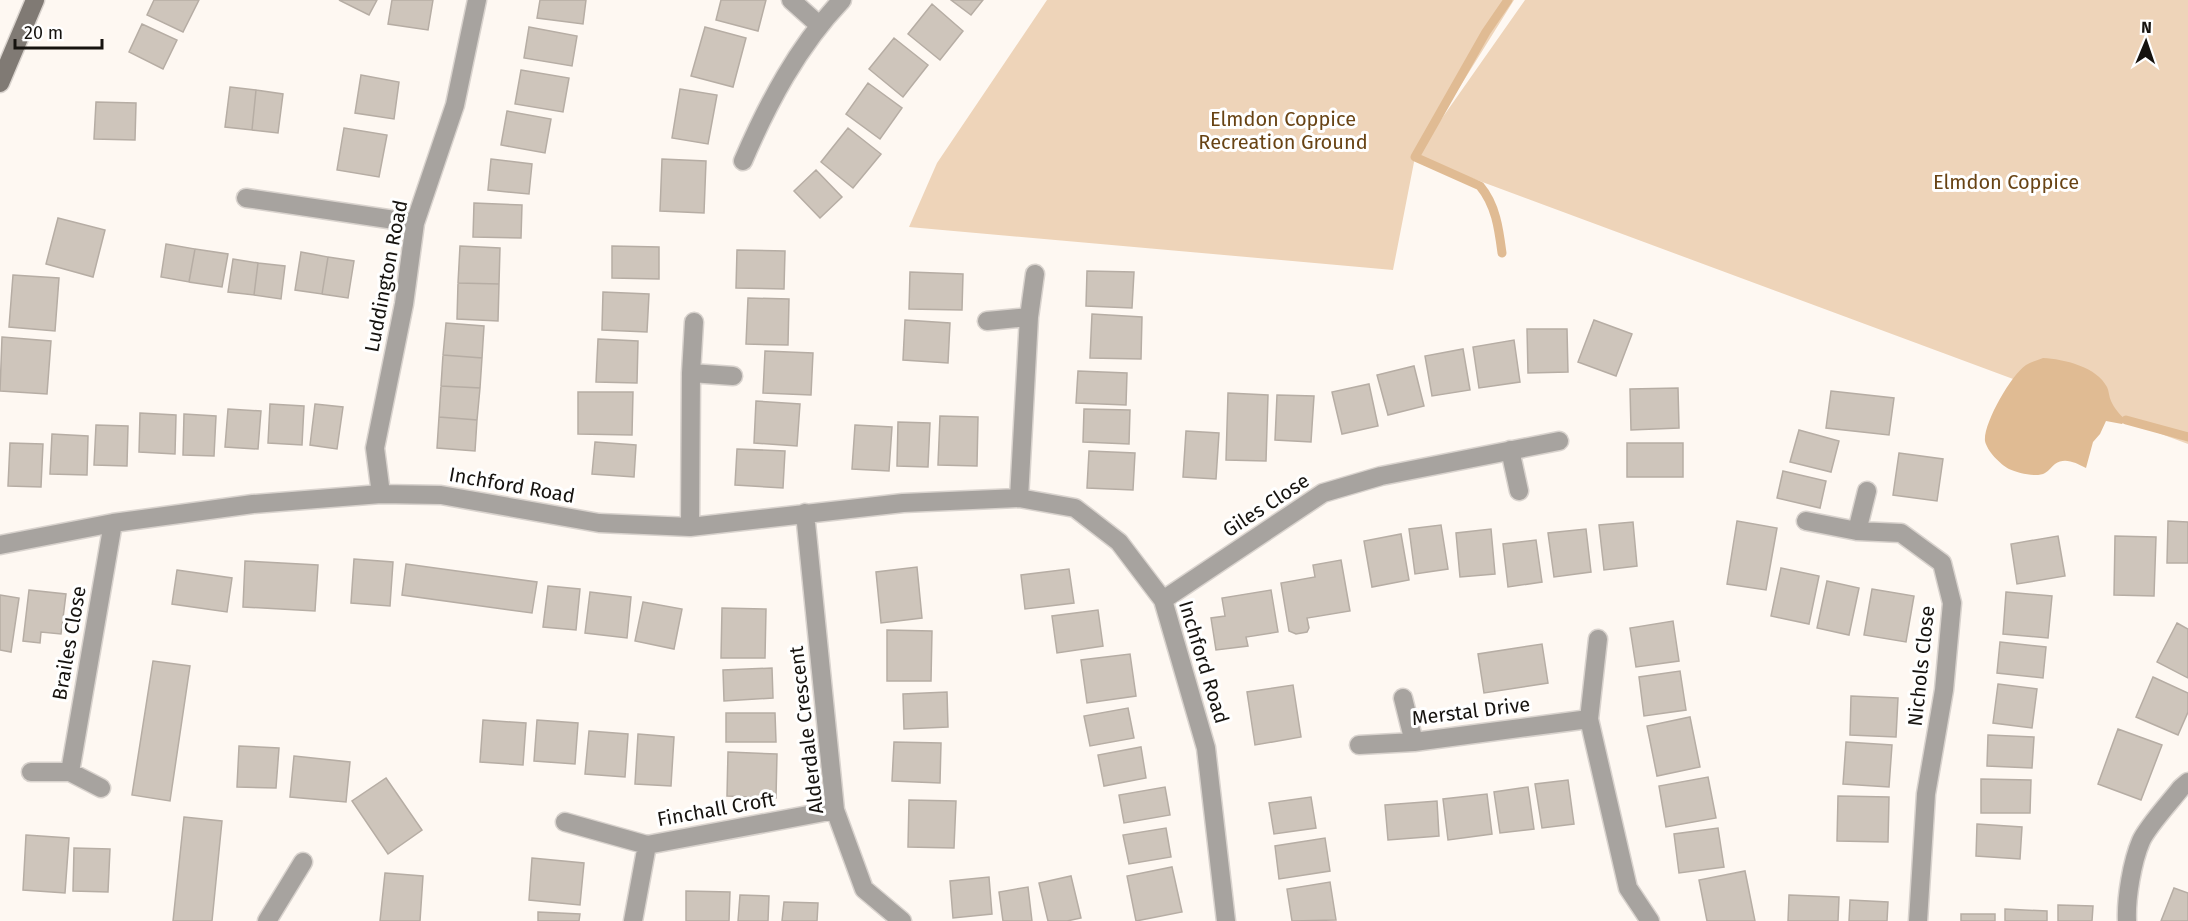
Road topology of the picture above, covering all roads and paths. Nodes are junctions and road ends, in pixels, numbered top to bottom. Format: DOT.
graph roads {
  1 [pos="35,0"];
  2 [pos="477,0"];
  3 [pos="791,0"];
  4 [pos="842,0"];
  5 [pos="819,25"];
  6 [pos="0,83"];
  7 [pos="742,161"];
  8 [pos="246,198"];
  9 [pos="416,223"];
  10 [pos="1035,274"];
  11 [pos="1029,317"];
  12 [pos="987,321"];
  13 [pos="694,322"];
  14 [pos="691,373"];
  15 [pos="733,376"];
  16 [pos="1559,441"];
  17 [pos="1510,450"];
  18 [pos="1519,490"];
  19 [pos="1867,491"];
  20 [pos="381,494"];
  21 [pos="1019,498"];
  22 [pos="805,513"];
  23 [pos="1806,521"];
  24 [pos="113,523"];
  25 [pos="690,526"];
  26 [pos="1857,531"];
  27 [pos="0,545"];
  28 [pos="1163,600"];
  29 [pos="1598,639"];
  30 [pos="1403,698"];
  31 [pos="1589,719"];
  32 [pos="1414,742"];
  33 [pos="1359,745"];
  34 [pos="31,772"];
  35 [pos="70,772"];
  36 [pos="2188,782"];
  37 [pos="101,788"];
  38 [pos="835,810"];
  39 [pos="565,822"];
  40 [pos="647,844"];
  41 [pos="303,862"];
  42 [pos="267,921"];
  43 [pos="633,921"];
  44 [pos="902,921"];
  45 [pos="1226,921"];
  46 [pos="1650,921"];
  47 [pos="1918,921"];
  48 [pos="2127,921"];
  1 -- 6 [label="street"];
  2 -- 9 [label="street, Luddington Road"];
  3 -- 5 [label="street"];
  4 -- 5 [label="street"];
  5 -- 7 [label="street"];
  8 -- 9 [label="street"];
  9 -- 20 [label="street, Luddington Road"];
  10 -- 11 [label="street"];
  11 -- 12 [label="street"];
  11 -- 21 [label="street"];
  13 -- 14 [label="street"];
  14 -- 15 [label="street"];
  14 -- 25 [label="street"];
  16 -- 17 [label="street, Giles Close"];
  17 -- 18 [label="street"];
  17 -- 28 [label="street, Giles Close"];
  19 -- 26 [label="street"];
  20 -- 24 [label="street, Inchford Road"];
  20 -- 25 [label="street, Inchford Road"];
  21 -- 22 [label="street, Inchford Road"];
  21 -- 28 [label="street, Inchford Road"];
  22 -- 25 [label="street, Inchford Road"];
  22 -- 38 [label="street, Alderdale Crescent"];
  23 -- 26 [label="street, Nichols Close"];
  24 -- 27 [label="street, Inchford Road"];
  24 -- 35 [label="street, Brailes Close"];
  26 -- 47 [label="street, Nichols Close"];
  28 -- 45 [label="street, Inchford Road"];
  29 -- 31 [label="street"];
  30 -- 32 [label="street"];
  31 -- 32 [label="street, Merstal Drive"];
  31 -- 46 [label="street"];
  32 -- 33 [label="street, Merstal Drive"];
  34 -- 35 [label="street"];
  35 -- 37 [label="street"];
  36 -- 48 [label="street"];
  38 -- 40 [label="street, Finchall Croft"];
  38 -- 44 [label="street, Alderdale Crescent"];
  39 -- 40 [label="street"];
  40 -- 43 [label="street, Finchall Croft"];
  41 -- 42 [label="street"];
}
